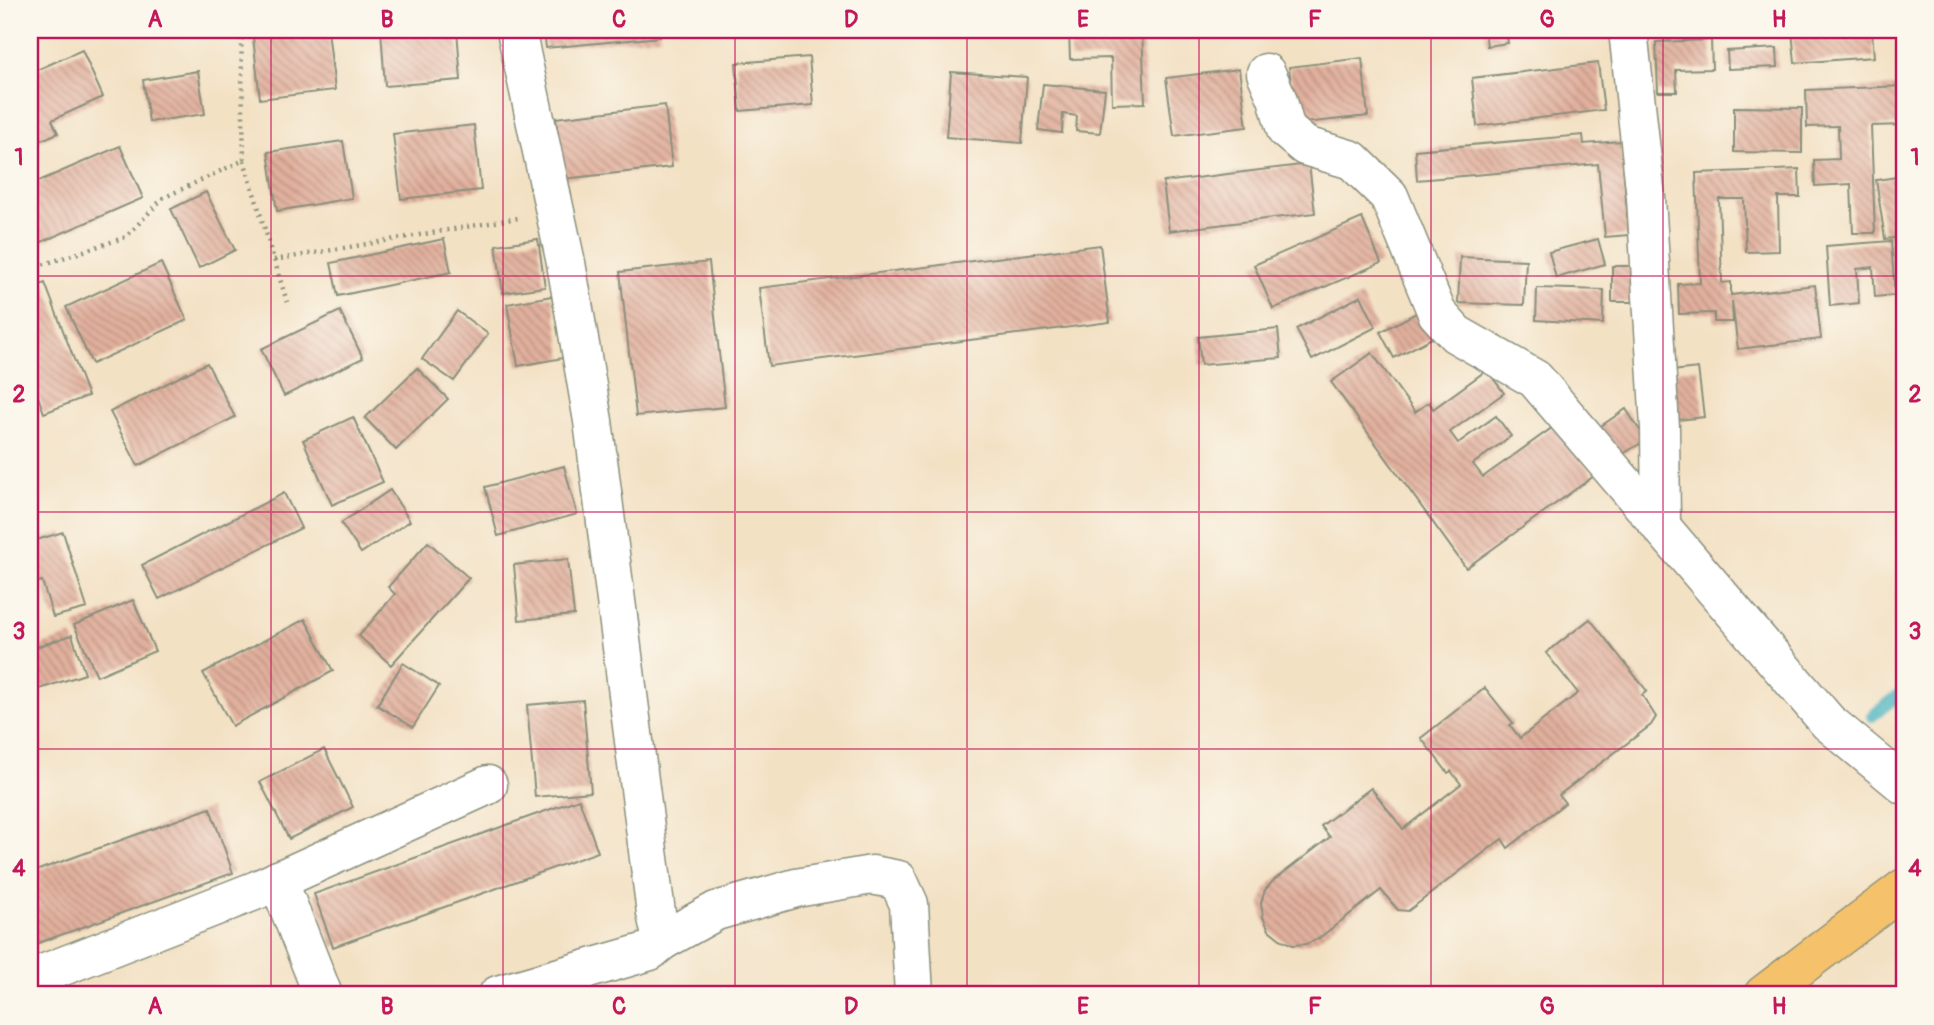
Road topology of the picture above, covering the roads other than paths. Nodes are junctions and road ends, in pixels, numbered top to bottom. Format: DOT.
graph roads {
  1 [pos="516,30"];
  2 [pos="1628,30"];
  3 [pos="1266,73"];
  4 [pos="1661,527"];
  5 [pos="488,785"];
  6 [pos="1904,785"];
  7 [pos="278,880"];
  8 [pos="1904,888"];
  9 [pos="662,941"];
  10 [pos="30,979"];
  11 [pos="323,995"];
  12 [pos="498,995"];
  13 [pos="914,995"];
  14 [pos="1763,995"];
  1 -- 9 [label="street"];
  2 -- 4 [label="street"];
  3 -- 4 [label="street"];
  4 -- 6 [label="street"];
  5 -- 7 [label="street"];
  7 -- 10 [label="street"];
  7 -- 11 [label="street"];
  8 -- 14 [label="main road"];
  9 -- 12 [label="street"];
  9 -- 13 [label="street"];
}
